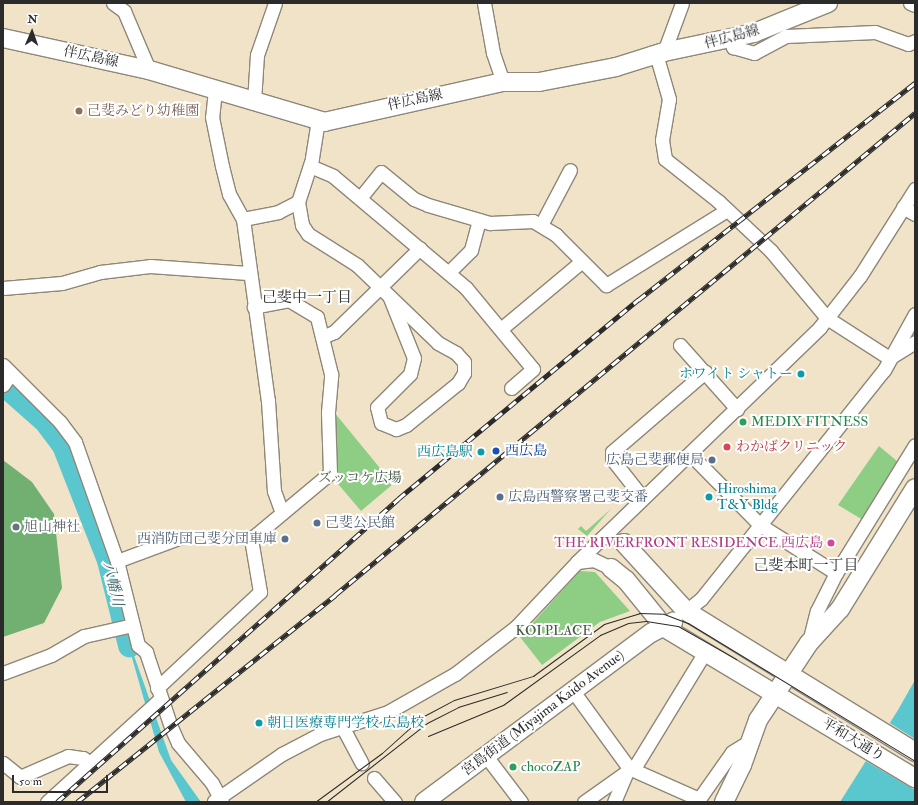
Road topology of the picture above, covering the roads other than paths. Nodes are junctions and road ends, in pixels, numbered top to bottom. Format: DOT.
graph roads {
  1 [pos="113,3"];
  2 [pos="275,3"];
  3 [pos="484,3"];
  4 [pos="682,3"];
  5 [pos="828,3"];
  6 [pos="910,3"];
  7 [pos="915,5"];
  8 [pos="3,38"];
  9 [pos="730,40"];
  10 [pos="915,41"];
  11 [pos="660,53"];
  12 [pos="149,70"];
  13 [pos="503,82"];
  14 [pos="215,90"];
  15 [pos="254,101"];
  16 [pos="318,120"];
  17 [pos="310,166"];
  18 [pos="570,170"];
  19 [pos="915,189"];
  20 [pos="360,198"];
  21 [pos="298,202"];
  22 [pos="904,207"];
  23 [pos="728,210"];
  24 [pos="915,214"];
  25 [pos="243,219"];
  26 [pos="478,220"];
  27 [pos="541,225"];
  28 [pos="420,248"];
  29 [pos="582,261"];
  30 [pos="450,271"];
  31 [pos="248,273"];
  32 [pos="3,288"];
  33 [pos="386,293"];
  34 [pos="254,307"];
  35 [pos="915,314"];
  36 [pos="827,318"];
  37 [pos="502,328"];
  38 [pos="322,337"];
  39 [pos="915,342"];
  40 [pos="680,345"];
  41 [pos="889,358"];
  42 [pos="705,372"];
  43 [pos="6,376"];
  44 [pos="511,388"];
  45 [pos="737,409"];
  46 [pos="915,445"];
  47 [pos="691,455"];
  48 [pos="915,488"];
  49 [pos="637,503"];
  50 [pos="282,513"];
  51 [pos="622,520"];
  52 [pos="760,525"];
  53 [pos="178,538"];
  54 [pos="624,543"];
  55 [pos="117,561"];
  56 [pos="577,562"];
  57 [pos="611,568"];
  58 [pos="836,573"];
  59 [pos="686,611"];
  60 [pos="125,627"];
  61 [pos="665,628"];
  62 [pos="809,644"];
  63 [pos="705,652"];
  64 [pos="3,673"];
  65 [pos="796,678"];
  66 [pos="573,691"];
  67 [pos="783,698"];
  68 [pos="154,702"];
  69 [pos="343,728"];
  70 [pos="750,741"];
  71 [pos="915,752"];
  72 [pos="486,756"];
  73 [pos="3,763"];
  74 [pos="90,763"];
  75 [pos="362,763"];
  76 [pos="629,768"];
  77 [pos="374,778"];
  78 [pos="915,778"];
  79 [pos="218,800"];
  80 [pos="47,802"];
  81 [pos="395,802"];
  82 [pos="424,802"];
  83 [pos="521,802"];
  84 [pos="584,802"];
  85 [pos="614,802"];
  86 [pos="724,802"];
  1 -- 12 [label="street"];
  2 -- 15 [label="street"];
  3 -- 13 [label="street"];
  4 -- 11 [label="street"];
  5 -- 9 [label="street, 伴広島線"];
  6 -- 7 [label="street"];
  8 -- 12 [label="street, 伴広島線"];
  9 -- 10 [label="street"];
  9 -- 11 [label="street, 伴広島線"];
  11 -- 13 [label="street, 伴広島線"];
  11 -- 23 [label="street"];
  12 -- 14 [label="street, 伴広島線"];
  13 -- 16 [label="street, 伴広島線"];
  14 -- 15 [label="street, 伴広島線"];
  14 -- 25 [label="street"];
  15 -- 16 [label="street, 伴広島線"];
  16 -- 17 [label="street"];
  17 -- 20 [label="street"];
  17 -- 21 [label="street"];
  18 -- 27 [label="street"];
  19 -- 22 [label="street"];
  20 -- 26 [label="street"];
  20 -- 28 [label="street"];
  21 -- 25 [label="street"];
  21 -- 33 [label="street"];
  22 -- 24 [label="street"];
  22 -- 36 [label="street"];
  23 -- 29 [label="street"];
  23 -- 36 [label="street"];
  25 -- 31 [label="street"];
  26 -- 27 [label="street"];
  26 -- 30 [label="street"];
  27 -- 29 [label="street"];
  28 -- 30 [label="street"];
  28 -- 33 [label="street"];
  29 -- 37 [label="street"];
  30 -- 37 [label="street"];
  31 -- 32 [label="street"];
  31 -- 34 [label="street"];
  33 -- 33 [label="street"];
  33 -- 38 [label="street"];
  34 -- 38 [label="street"];
  34 -- 50 [label="street"];
  35 -- 41 [label="street"];
  36 -- 41 [label="street"];
  36 -- 45 [label="street"];
  37 -- 44 [label="street"];
  38 -- 50 [label="street"];
  39 -- 41 [label="street"];
  40 -- 42 [label="street"];
  41 -- 52 [label="street"];
  42 -- 45 [label="street"];
  42 -- 49 [label="street"];
  43 -- 55 [label="street"];
  45 -- 47 [label="street"];
  46 -- 58 [label="street"];
  47 -- 49 [label="street"];
  47 -- 52 [label="street"];
  48 -- 62 [label="street"];
  49 -- 51 [label="street"];
  50 -- 68 [label="street"];
  51 -- 54 [label="street"];
  51 -- 56 [label="street"];
  52 -- 58 [label="street"];
  52 -- 59 [label="street"];
  53 -- 55 [label="street"];
  54 -- 59 [label="street, 平和大通り"];
  55 -- 60 [label="street"];
  56 -- 57 [label="street"];
  56 -- 69 [label="street"];
  57 -- 61 [label="street, 平和大通り"];
  58 -- 62 [label="street"];
  59 -- 61 [label="street, 宮島街道 (Miyajima Kaido Avenue)"];
  59 -- 65 [label="street, 平和大通り"];
  60 -- 64 [label="street"];
  60 -- 68 [label="street"];
  61 -- 63 [label="street, 平和大通り"];
  61 -- 66 [label="street, 宮島街道 (Miyajima Kaido Avenue)"];
  62 -- 65 [label="street"];
  63 -- 67 [label="street, 平和大通り"];
  63 -- 76 [label="street"];
  65 -- 67 [label="street"];
  65 -- 71 [label="street, 平和大通り"];
  66 -- 72 [label="street, 宮島街道 (Miyajima Kaido Avenue)"];
  66 -- 76 [label="street"];
  67 -- 70 [label="street"];
  67 -- 78 [label="street, 平和大通り"];
  68 -- 74 [label="street"];
  68 -- 79 [label="street"];
  69 -- 75 [label="street"];
  69 -- 79 [label="street"];
  70 -- 76 [label="street"];
  70 -- 86 [label="street"];
  72 -- 82 [label="street, 宮島街道 (Miyajima Kaido Avenue)"];
  72 -- 83 [label="street"];
  73 -- 74 [label="street"];
  74 -- 80 [label="street"];
  76 -- 84 [label="street"];
  76 -- 85 [label="street"];
  77 -- 81 [label="street"];
}
